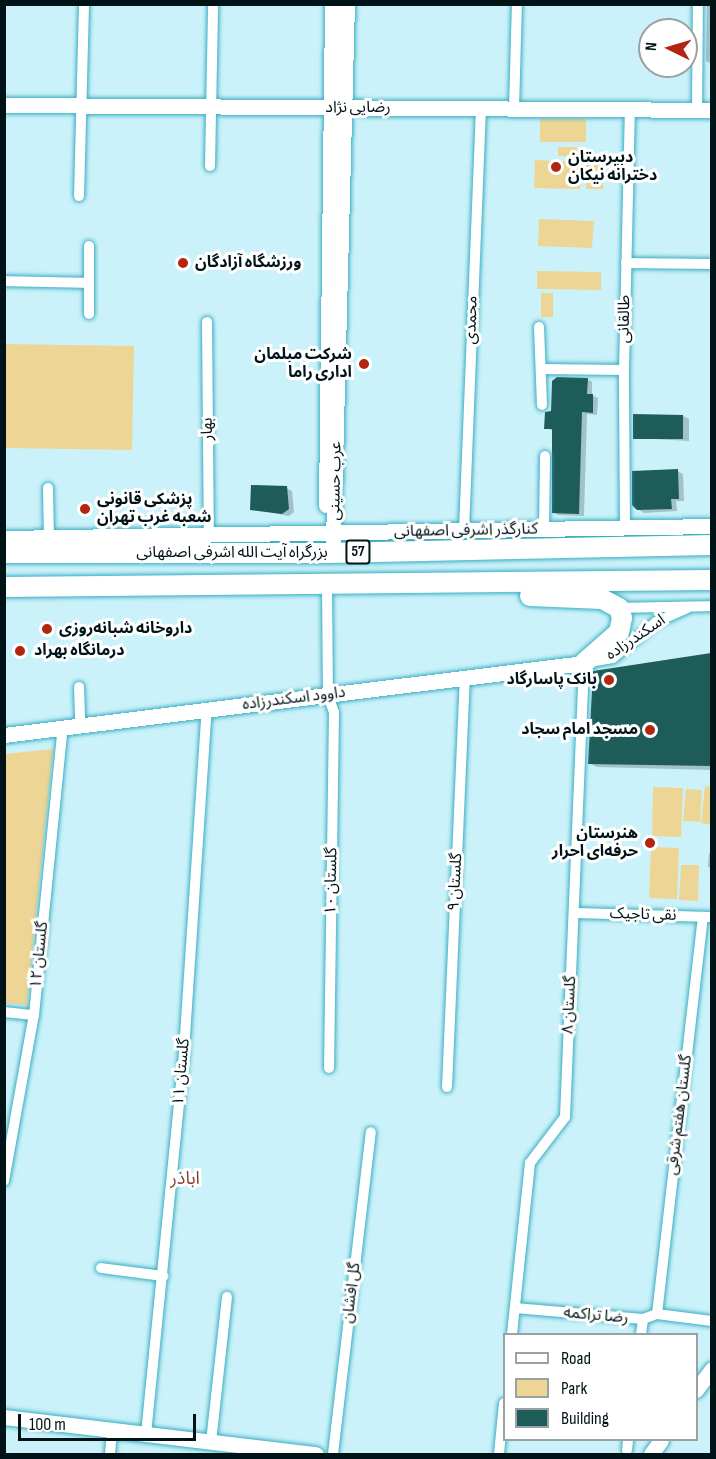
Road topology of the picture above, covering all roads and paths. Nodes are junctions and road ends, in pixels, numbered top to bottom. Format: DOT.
graph roads {
  1 [pos="84,4"];
  2 [pos="213,4"];
  3 [pos="332,4"];
  4 [pos="347,4"];
  5 [pos="517,4"];
  6 [pos="698,4"];
  7 [pos="4,105"];
  8 [pos="82,106"];
  9 [pos="210,106"];
  10 [pos="336,107"];
  11 [pos="481,109"];
  12 [pos="514,109"];
  13 [pos="630,110"];
  14 [pos="704,110"];
  15 [pos="210,166"];
  16 [pos="79,196"];
  17 [pos="89,246"];
  18 [pos="626,263"];
  19 [pos="711,264"];
  20 [pos="4,281"];
  21 [pos="89,283"];
  22 [pos="89,314"];
  23 [pos="207,322"];
  24 [pos="539,327"];
  25 [pos="541,369"];
  26 [pos="624,370"];
  27 [pos="542,405"];
  28 [pos="545,456"];
  29 [pos="48,488"];
  30 [pos="711,526"];
  31 [pos="625,528"];
  32 [pos="544,530"];
  33 [pos="464,531"];
  34 [pos="209,535"];
  35 [pos="4,538"];
  36 [pos="49,538"];
  37 [pos="330,540"];
  38 [pos="711,545"];
  39 [pos="4,553"];
  40 [pos="711,580"];
  41 [pos="486,585"];
  42 [pos="327,586"];
  43 [pos="4,587"];
  44 [pos="711,606"];
  45 [pos="619,608"];
  46 [pos="687,608"];
  47 [pos="584,663"];
  48 [pos="465,678"];
  49 [pos="80,687"];
  50 [pos="328,695"];
  51 [pos="207,710"];
  52 [pos="81,725"];
  53 [pos="63,727"];
  54 [pos="4,735"];
  55 [pos="574,913"];
  56 [pos="707,917"];
  57 [pos="4,1012"];
  58 [pos="34,1015"];
  59 [pos="330,1068"];
  60 [pos="447,1087"];
  61 [pos="371,1132"];
  62 [pos="4,1181"];
  63 [pos="101,1268"];
  64 [pos="163,1276"];
  65 [pos="227,1297"];
  66 [pos="515,1308"];
  67 [pos="657,1314"];
  68 [pos="643,1319"];
  69 [pos="711,1321"];
  70 [pos="512,1333"];
  71 [pos="641,1333"];
  72 [pos="711,1369"];
  73 [pos="698,1387"];
  74 [pos="503,1413"];
  75 [pos="4,1417"];
  76 [pos="112,1430"];
  77 [pos="146,1434"];
  78 [pos="660,1441"];
  79 [pos="211,1442"];
  80 [pos="300,1454"];
  81 [pos="110,1455"];
  82 [pos="316,1455"];
  83 [pos="333,1455"];
  84 [pos="499,1455"];
  85 [pos="651,1455"];
  1 -- 8 [label="street"];
  2 -- 9 [label="street"];
  3 -- 10 [label="street, عرب حسینی"];
  4 -- 10 [label="street, عرب حسینی"];
  5 -- 12 [label="street"];
  6 -- 14 [label="street"];
  7 -- 8 [label="street, رضایی نژاد"];
  8 -- 9 [label="street, رضایی نژاد"];
  8 -- 16 [label="street"];
  9 -- 10 [label="street, رضایی نژاد"];
  9 -- 15 [label="street"];
  10 -- 11 [label="street, رضایی نژاد"];
  10 -- 37 [label="street, عرب حسینی"];
  11 -- 12 [label="street, رضایی نژاد"];
  11 -- 33 [label="street, محمدی"];
  12 -- 13 [label="street, رضایی نژاد"];
  13 -- 14 [label="street, رضایی نژاد"];
  13 -- 18 [label="street, طالقانی"];
  17 -- 21 [label="street"];
  18 -- 19 [label="street"];
  18 -- 26 [label="street, طالقانی"];
  20 -- 21 [label="street"];
  21 -- 22 [label="street"];
  23 -- 34 [label="street, بهار"];
  24 -- 25 [label="street"];
  25 -- 26 [label="street"];
  25 -- 27 [label="street"];
  26 -- 31 [label="street, طالقانی"];
  28 -- 32 [label="street"];
  29 -- 36 [label="street"];
  30 -- 31 [label="street, کنارگذر اشرفی اصفهانی"];
  31 -- 32 [label="street, کنارگذر اشرفی اصفهانی"];
  32 -- 33 [label="street, کنارگذر اشرفی اصفهانی"];
  33 -- 37 [label="street, کنارگذر اشرفی اصفهانی"];
  34 -- 36 [label="street, کنارگذر اشرفی اصفهانی"];
  34 -- 37 [label="street, کنارگذر اشرفی اصفهانی"];
  35 -- 36 [label="street, کنارگذر اشرفی اصفهانی"];
  37 -- 38 [label="highway, بزرگراه آیت الله اشرفی اصفهانی / 57"];
  37 -- 39 [label="highway, بزرگراه آیت الله اشرفی اصفهانی / 57"];
  40 -- 41 [label="highway, بزرگراه آیت الله اشرفی اصفهانی / 57"];
  41 -- 42 [label="highway, بزرگراه آیت الله اشرفی اصفهانی / 57"];
  41 -- 45 [label="highway"];
  42 -- 43 [label="highway, بزرگراه آیت الله اشرفی اصفهانی / 57"];
  42 -- 50 [label="street, گلستان ۱۰"];
  44 -- 46 [label="street"];
  45 -- 46 [label="street"];
  45 -- 47 [label="highway"];
  46 -- 47 [label="street, اسکندرزاده"];
  47 -- 48 [label="street, داوود اسکندرزاده"];
  47 -- 55 [label="street, گلستان ٨"];
  48 -- 50 [label="street, داوود اسکندرزاده"];
  48 -- 60 [label="street, گلستان ۹"];
  49 -- 52 [label="street"];
  50 -- 51 [label="street, داوود اسکندرزاده"];
  50 -- 59 [label="street, گلستان ۱۰"];
  51 -- 52 [label="street, داوود اسکندرزاده"];
  51 -- 64 [label="street, گلستان ۱۱"];
  52 -- 53 [label="street, داوود اسکندرزاده"];
  53 -- 54 [label="street, داوود اسکندرزاده"];
  53 -- 58 [label="street, گلستان ۱۲"];
  55 -- 56 [label="street, نقی تاجیک"];
  55 -- 66 [label="street, گلستان ٨"];
  56 -- 67 [label="street, گلستان هفتم شرقی"];
  57 -- 58 [label="street"];
  58 -- 62 [label="street, گلستان ۱۲"];
  61 -- 83 [label="street, گل افشان"];
  63 -- 64 [label="street"];
  64 -- 77 [label="street, گلستان ۱۱"];
  65 -- 79 [label="street"];
  66 -- 68 [label="street, رضا تراکمه"];
  66 -- 70 [label="street, گلستان ٨"];
  67 -- 68 [label="street, رضا تراکمه"];
  67 -- 69 [label="street, رضا تراکمه"];
  68 -- 71 [label="street"];
  72 -- 73 [label="street"];
  74 -- 84 [label="street"];
  75 -- 76 [label="street"];
  76 -- 77 [label="street"];
  76 -- 81 [label="street"];
  77 -- 79 [label="street"];
  78 -- 85 [label="street"];
  79 -- 80 [label="street"];
  80 -- 82 [label="street"];
}
